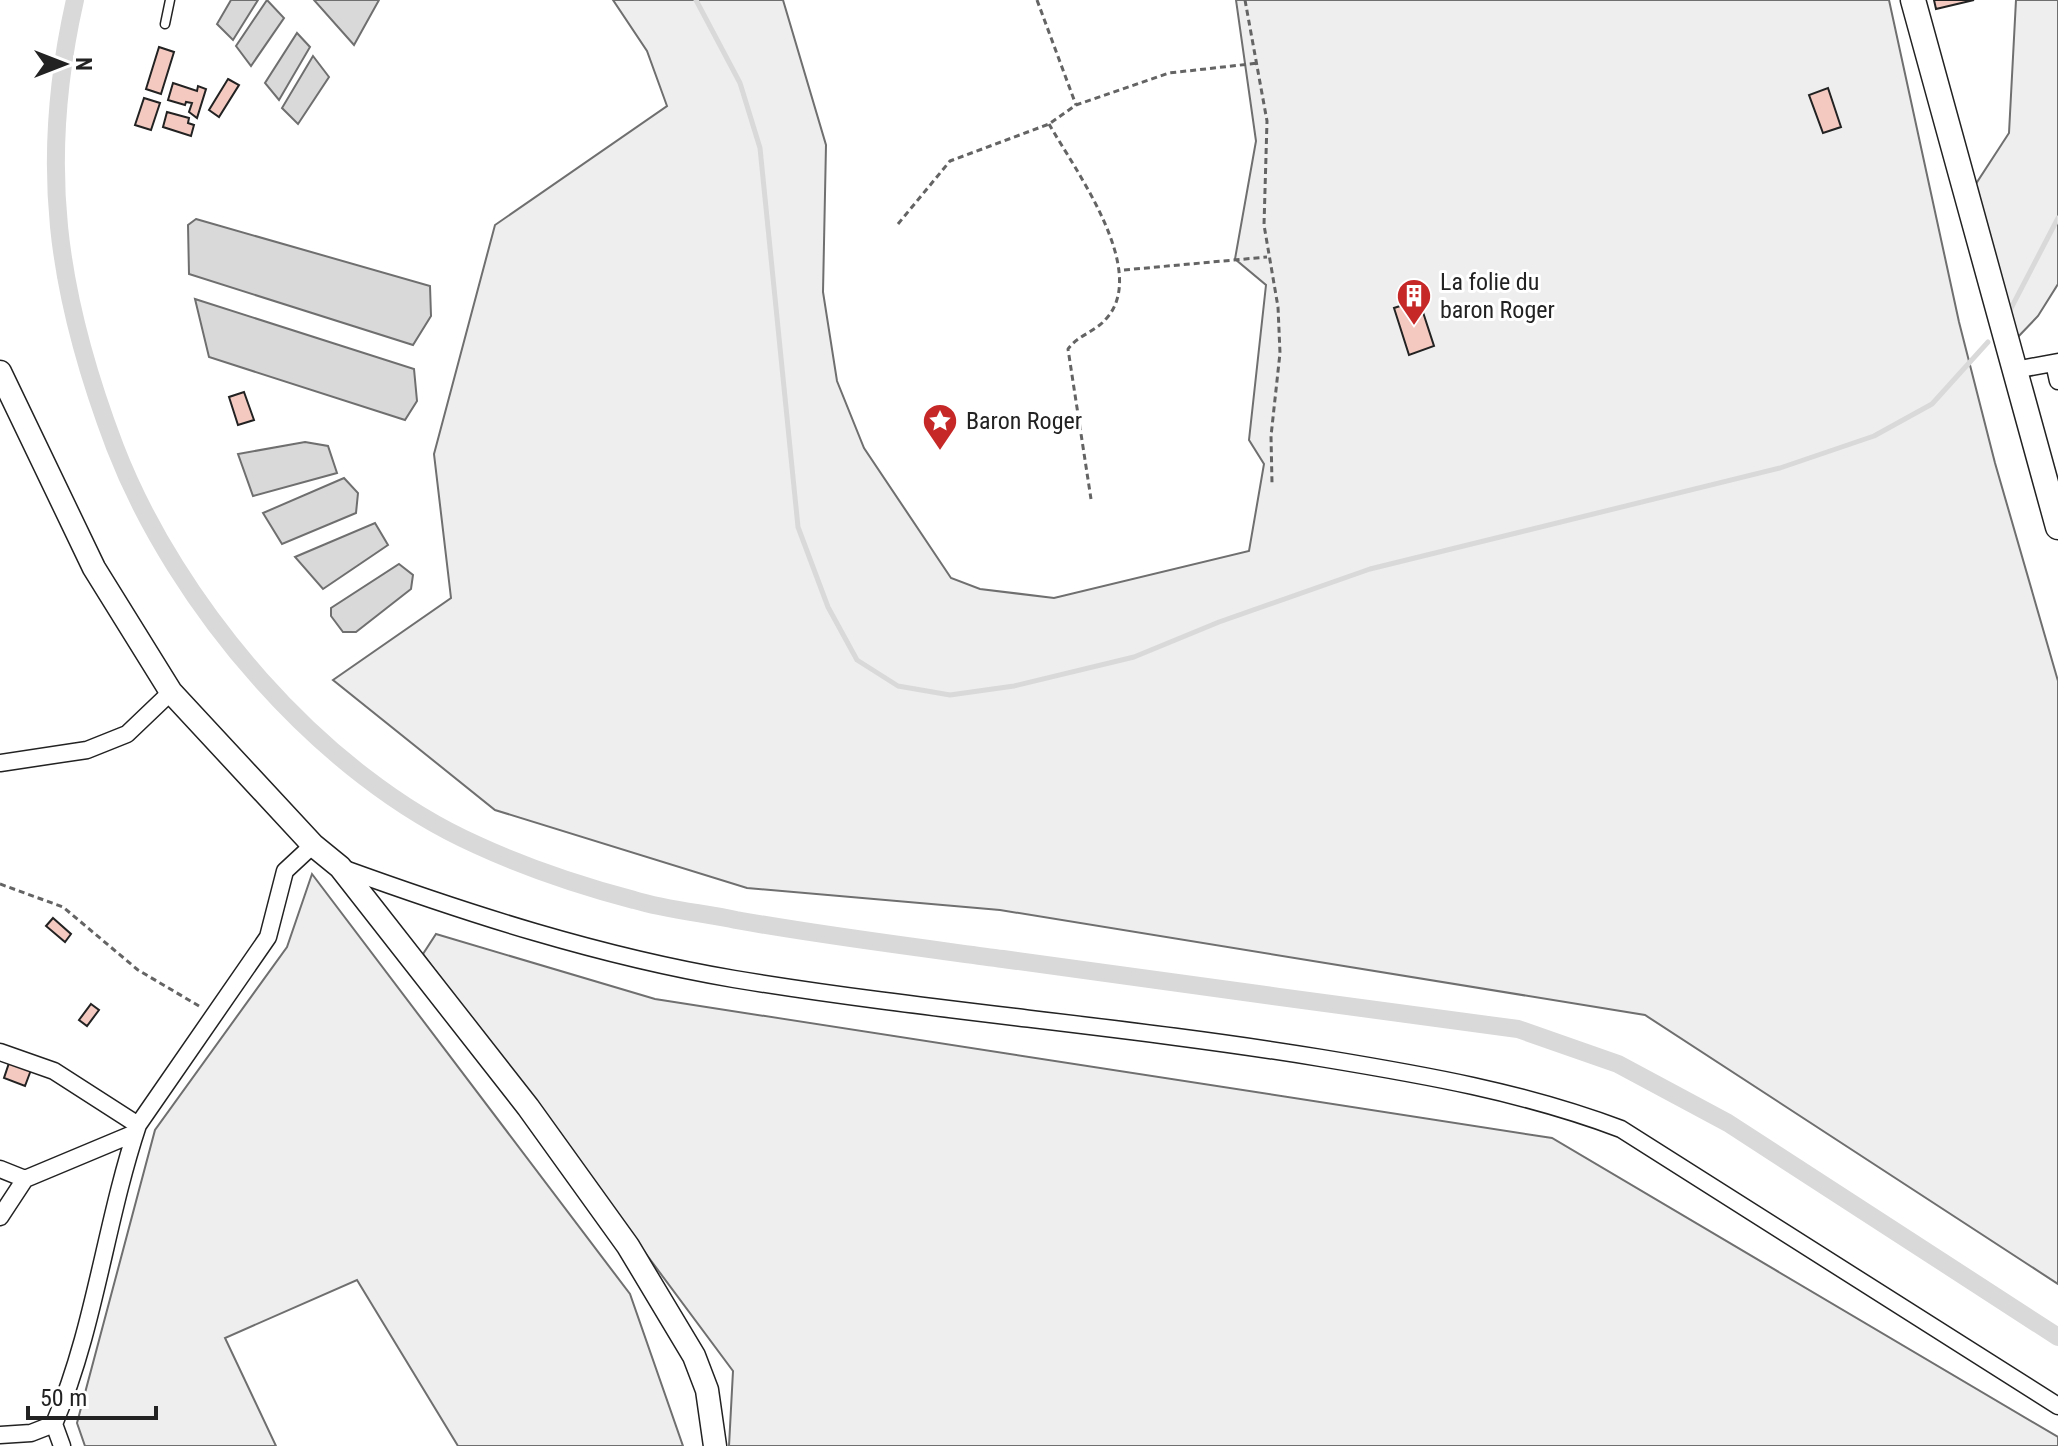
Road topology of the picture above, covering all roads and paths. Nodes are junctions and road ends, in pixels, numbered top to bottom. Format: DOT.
graph roads {
  1 [pos="170,0"];
  2 [pos="1037,0"];
  3 [pos="1245,0"];
  4 [pos="1913,0"];
  5 [pos="165,24"];
  6 [pos="1259,63"];
  7 [pos="1076,105"];
  8 [pos="1049,124"];
  9 [pos="898,224"];
  10 [pos="1267,257"];
  11 [pos="1122,271"];
  12 [pos="2056,363"];
  13 [pos="2015,370"];
  14 [pos="0,372"];
  15 [pos="2058,381"];
  16 [pos="1272,483"];
  17 [pos="1091,499"];
  18 [pos="2058,527"];
  19 [pos="171,692"];
  20 [pos="0,763"];
  21 [pos="313,845"];
  22 [pos="340,867"];
  23 [pos="0,884"];
  24 [pos="212,1014"];
  25 [pos="0,1052"];
  26 [pos="136,1129"];
  27 [pos="0,1169"];
  28 [pos="25,1179"];
  29 [pos="0,1217"];
  30 [pos="2058,1406"];
  31 [pos="54,1424"];
  32 [pos="0,1435"];
  33 [pos="62,1446"];
  34 [pos="715,1446"];
  1 -- 5 [label="lane"];
  2 -- 7 [label="path"];
  3 -- 6 [label="path"];
  4 -- 13 [label="main road"];
  6 -- 7 [label="path"];
  6 -- 10 [label="path"];
  7 -- 8 [label="path"];
  8 -- 9 [label="path"];
  8 -- 11 [label="path"];
  10 -- 11 [label="path"];
  10 -- 16 [label="path"];
  11 -- 17 [label="path"];
  12 -- 13 [label="street"];
  12 -- 15 [label="street"];
  13 -- 18 [label="main road"];
  14 -- 19 [label="street"];
  19 -- 20 [label="street"];
  19 -- 21 [label="street"];
  21 -- 22 [label="street"];
  21 -- 24 [label="street"];
  22 -- 30 [label="street"];
  22 -- 34 [label="street"];
  23 -- 24 [label="path"];
  24 -- 26 [label="street"];
  25 -- 26 [label="street"];
  26 -- 28 [label="street"];
  26 -- 31 [label="street"];
  27 -- 28 [label="street"];
  28 -- 29 [label="street"];
  31 -- 32 [label="street"];
  31 -- 33 [label="street"];
}
